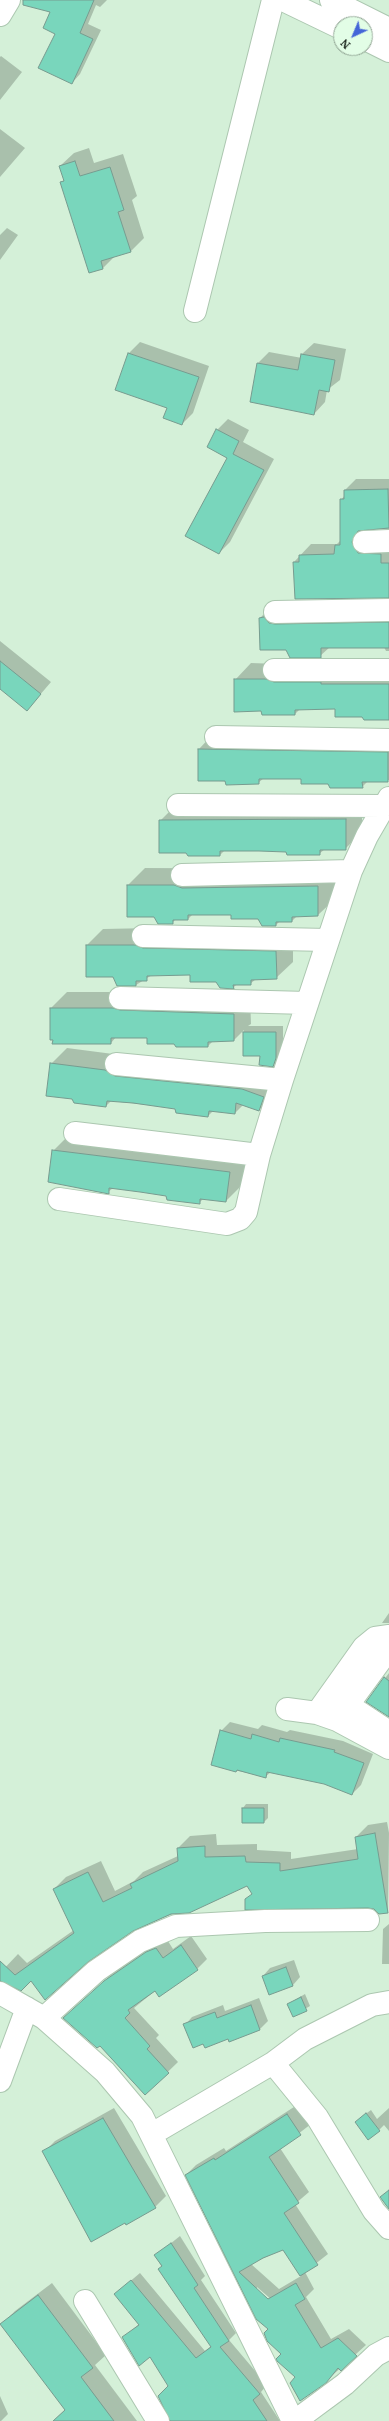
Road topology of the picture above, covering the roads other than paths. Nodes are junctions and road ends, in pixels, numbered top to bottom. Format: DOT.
graph roads {
  1 [pos="9,0"];
  2 [pos="272,0"];
  3 [pos="283,0"];
  4 [pos="331,0"];
  5 [pos="0,15"];
  6 [pos="333,24"];
  7 [pos="389,28"];
  8 [pos="373,43"];
  9 [pos="389,51"];
  10 [pos="195,311"];
  11 [pos="389,541"];
  12 [pos="364,542"];
  13 [pos="389,610"];
  14 [pos="275,612"];
  15 [pos="274,670"];
  16 [pos="389,670"];
  17 [pos="216,737"];
  18 [pos="389,740"];
  19 [pos="386,802"];
  20 [pos="178,805"];
  21 [pos="351,871"];
  22 [pos="182,875"];
  23 [pos="143,936"];
  24 [pos="328,940"];
  25 [pos="120,998"];
  26 [pos="308,1003"];
  27 [pos="116,1064"];
  28 [pos="282,1080"];
  29 [pos="75,1133"];
  30 [pos="259,1155"];
  31 [pos="59,1199"];
  32 [pos="389,1636"];
  33 [pos="389,1649"];
  34 [pos="287,1709"];
  35 [pos="334,1713"];
  36 [pos="389,1732"];
  37 [pos="389,1748"];
  38 [pos="368,1920"];
  39 [pos="0,1993"];
  40 [pos="389,2002"];
  41 [pos="35,2013"];
  42 [pos="273,2063"];
  43 [pos="0,2081"];
  44 [pos="152,2134"];
  45 [pos="389,2228"];
  46 [pos="85,2301"];
  47 [pos="389,2348"];
  48 [pos="158,2421"];
  49 [pos="294,2421"];
  1 -- 5 [label="street"];
  2 -- 10 [label="street"];
  3 -- 6 [label="street"];
  4 -- 7 [label="street"];
  8 -- 9 [label="street"];
  11 -- 12 [label="street"];
  13 -- 14 [label="street"];
  15 -- 16 [label="street"];
  17 -- 18 [label="street"];
  19 -- 20 [label="street"];
  19 -- 21 [label="street"];
  21 -- 22 [label="street"];
  21 -- 24 [label="street"];
  23 -- 24 [label="street"];
  24 -- 26 [label="street"];
  25 -- 26 [label="street"];
  26 -- 28 [label="street"];
  27 -- 28 [label="street"];
  28 -- 30 [label="street"];
  29 -- 30 [label="street"];
  30 -- 31 [label="street"];
  32 -- 35 [label="street"];
  33 -- 35 [label="street"];
  34 -- 35 [label="street"];
  35 -- 36 [label="street"];
  35 -- 37 [label="street"];
  38 -- 41 [label="street"];
  39 -- 41 [label="street"];
  40 -- 42 [label="street"];
  41 -- 43 [label="street"];
  41 -- 44 [label="street"];
  42 -- 44 [label="street"];
  42 -- 45 [label="street"];
  44 -- 49 [label="street"];
  46 -- 48 [label="street"];
  47 -- 49 [label="street"];
}
